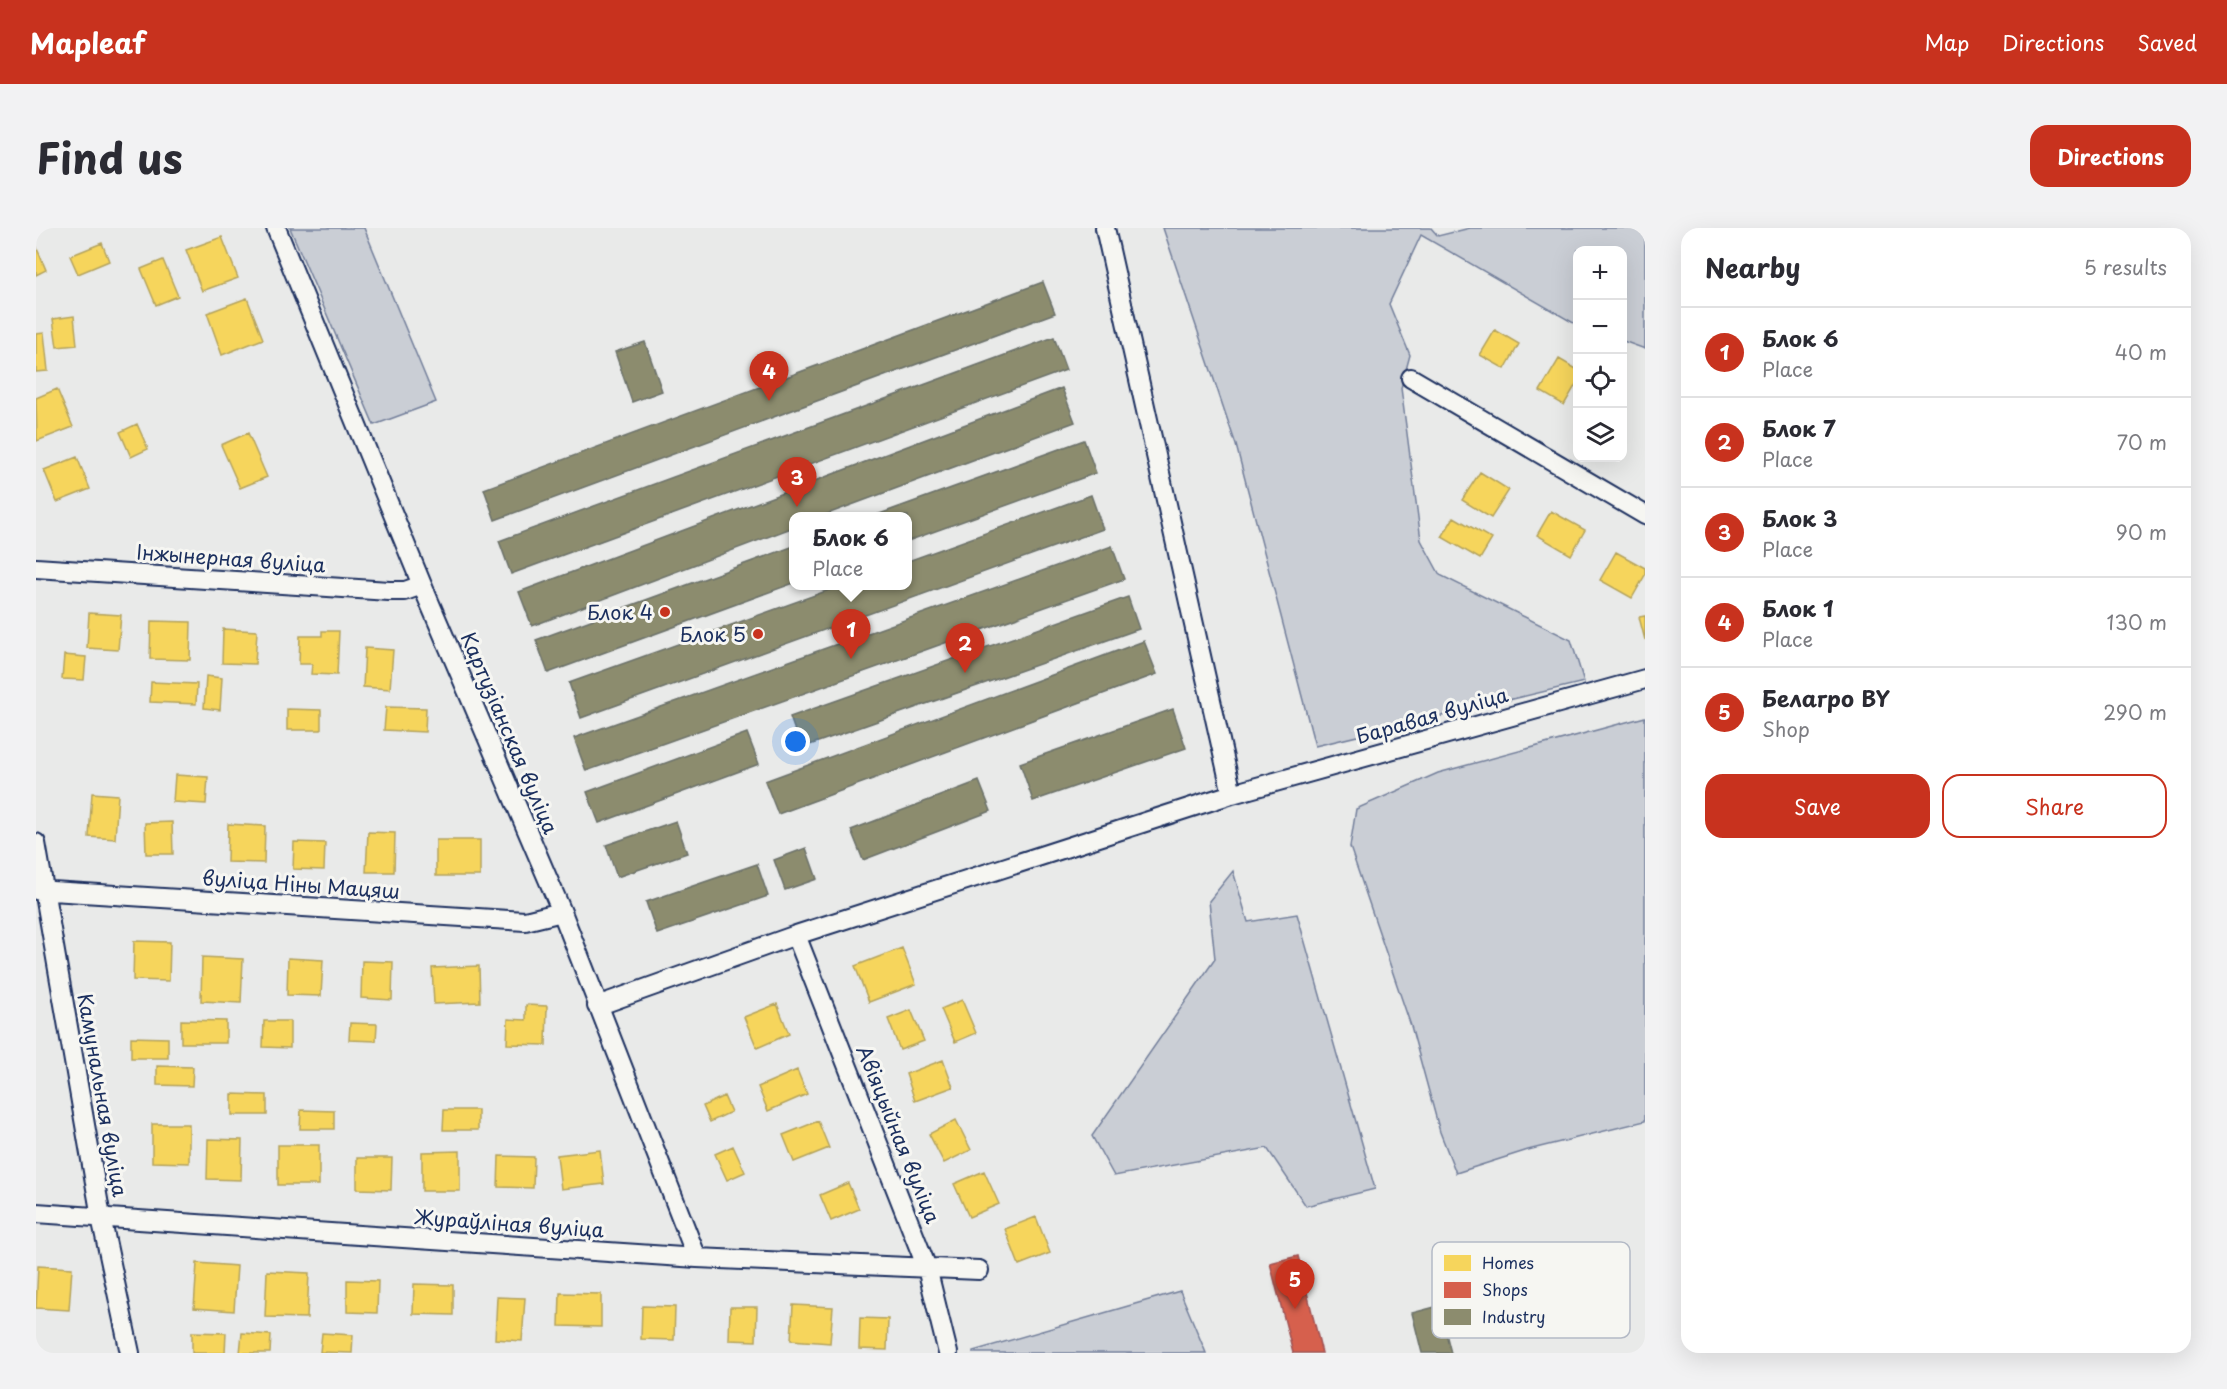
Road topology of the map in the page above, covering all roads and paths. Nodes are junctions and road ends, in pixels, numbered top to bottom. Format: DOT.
graph roads {
  1 [pos="276,228"];
  2 [pos="1104,228"];
  3 [pos="1411,378"];
  4 [pos="1645,515"];
  5 [pos="36,568"];
  6 [pos="422,585"];
  7 [pos="1645,679"];
  8 [pos="1232,794"];
  9 [pos="36,843"];
  10 [pos="40,890"];
  11 [pos="562,912"];
  12 [pos="796,935"];
  13 [pos="597,1006"];
  14 [pos="36,1213"];
  15 [pos="101,1217"];
  16 [pos="697,1258"];
  17 [pos="927,1268"];
  18 [pos="979,1270"];
  19 [pos="130,1353"];
  20 [pos="948,1353"];
  1 -- 6 [label="street, Картузіанская вуліца"];
  2 -- 8 [label="street"];
  3 -- 4 [label="street"];
  5 -- 6 [label="street, Інжынерная вуліца"];
  6 -- 11 [label="street, Картузіанская вуліца"];
  7 -- 8 [label="street, Баравая вуліца"];
  8 -- 12 [label="street, Баравая вуліца"];
  9 -- 10 [label="street, Камунальная вуліца"];
  10 -- 11 [label="street, вуліца Ніны Мацяш"];
  10 -- 15 [label="street, Камунальная вуліца"];
  11 -- 13 [label="street, Картузіанская вуліца"];
  12 -- 13 [label="street, Баравая вуліца"];
  12 -- 17 [label="street, Авіяцыйная вуліца"];
  13 -- 16 [label="street, Картузіанская вуліца"];
  14 -- 15 [label="street, Жураўліная вуліца"];
  15 -- 16 [label="street, Жураўліная вуліца"];
  15 -- 19 [label="street, Камунальная вуліца"];
  16 -- 17 [label="street, Жураўліная вуліца"];
  17 -- 18 [label="street, Жураўліная вуліца"];
  17 -- 20 [label="street, Авіяцыйная вуліца"];
}
